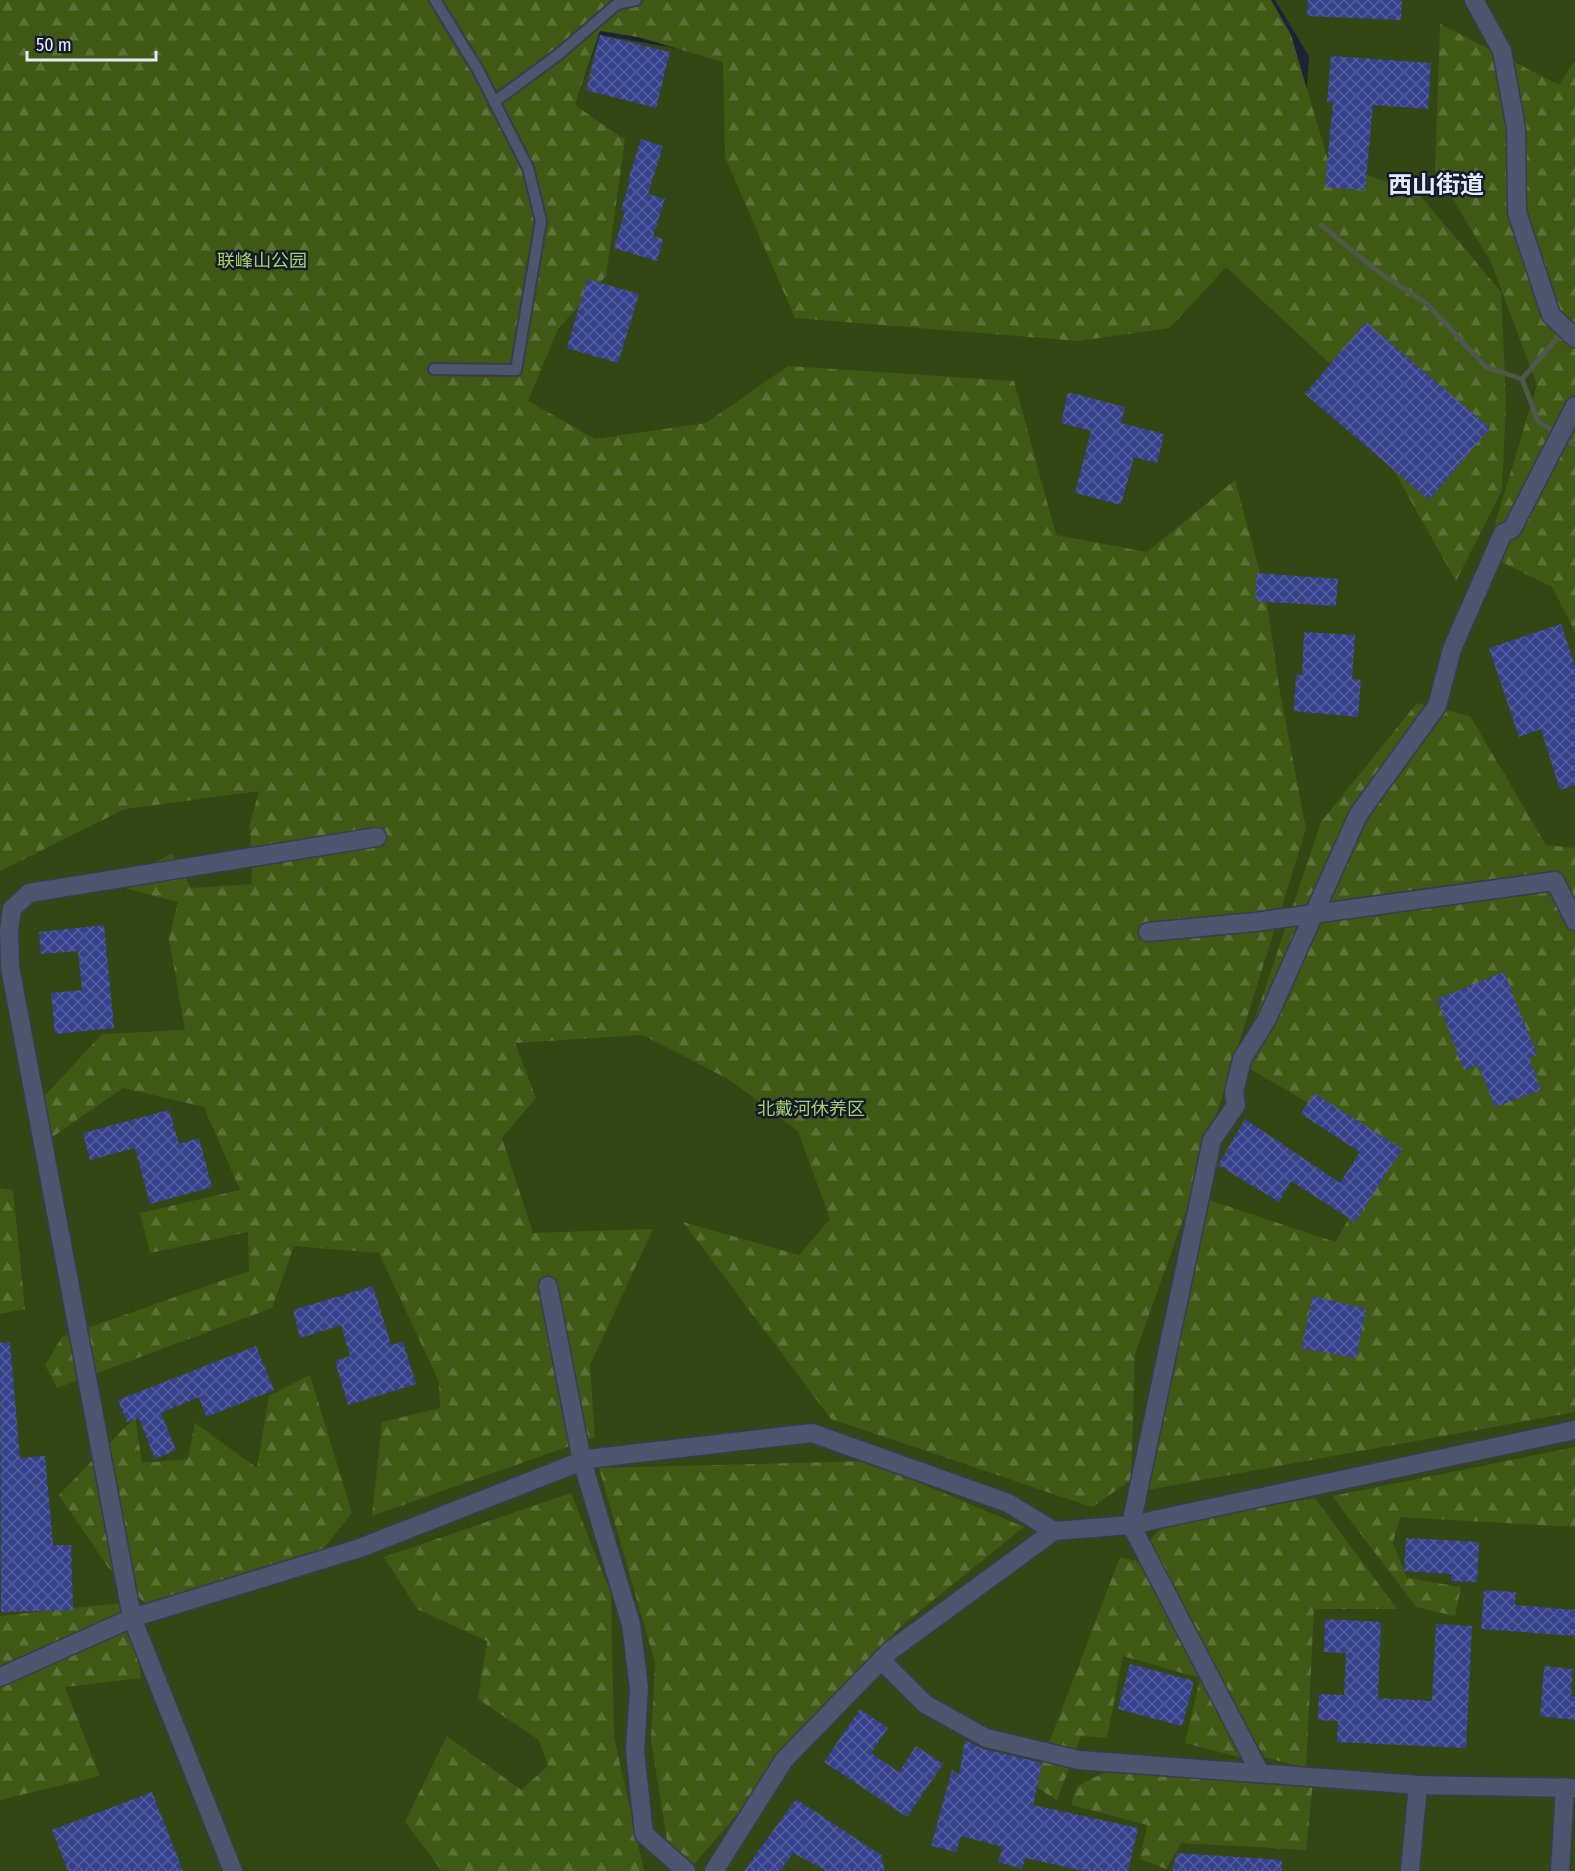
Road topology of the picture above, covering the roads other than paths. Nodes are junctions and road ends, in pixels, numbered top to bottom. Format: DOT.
graph roads {
  1 [pos="435,0"];
  2 [pos="636,0"];
  3 [pos="1474,0"];
  4 [pos="494,102"];
  5 [pos="1575,338"];
  6 [pos="434,369"];
  7 [pos="1575,406"];
  8 [pos="377,837"];
  9 [pos="1314,914"];
  10 [pos="1575,921"];
  11 [pos="1148,932"];
  12 [pos="548,1286"];
  13 [pos="1575,1430"];
  14 [pos="582,1461"];
  15 [pos="1131,1525"];
  16 [pos="1054,1531"];
  17 [pos="132,1618"];
  18 [pos="881,1660"];
  19 [pos="0,1677"];
  20 [pos="1260,1773"];
  21 [pos="1418,1785"];
  22 [pos="1570,1788"];
  23 [pos="233,1871"];
  24 [pos="686,1871"];
  25 [pos="714,1871"];
  26 [pos="1410,1871"];
  27 [pos="1560,1871"];
  1 -- 4 [label="lane"];
  2 -- 4 [label="lane"];
  3 -- 5 [label="street"];
  4 -- 6 [label="lane"];
  7 -- 9 [label="street"];
  8 -- 17 [label="street"];
  9 -- 10 [label="street"];
  9 -- 11 [label="street"];
  9 -- 15 [label="street"];
  12 -- 14 [label="street"];
  13 -- 15 [label="street"];
  14 -- 16 [label="street"];
  14 -- 17 [label="street"];
  14 -- 24 [label="street"];
  15 -- 16 [label="street"];
  15 -- 20 [label="street"];
  16 -- 18 [label="street"];
  17 -- 19 [label="street"];
  17 -- 23 [label="street"];
  18 -- 20 [label="street"];
  18 -- 25 [label="street"];
  20 -- 21 [label="street"];
  21 -- 22 [label="street"];
  21 -- 26 [label="street"];
  22 -- 27 [label="street"];
}
